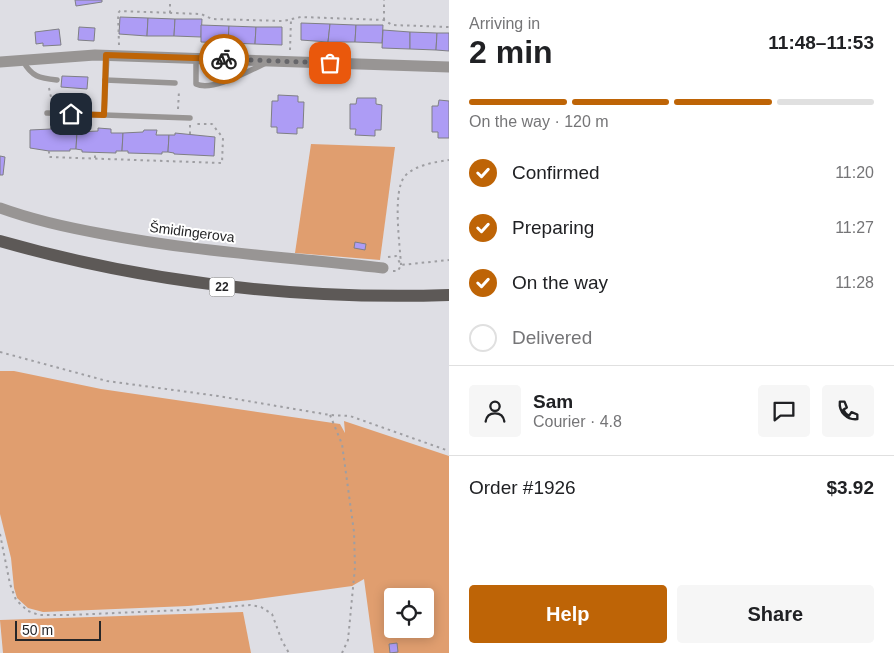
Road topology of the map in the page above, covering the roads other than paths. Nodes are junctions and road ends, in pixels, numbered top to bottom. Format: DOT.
graph roads {
  1 [pos="106,55"];
  2 [pos="196,58"];
  3 [pos="23,61"];
  4 [pos="270,61"];
  5 [pos="0,62"];
  6 [pos="449,67"];
  7 [pos="57,80"];
  8 [pos="105,80"];
  9 [pos="177,84"];
  10 [pos="47,114"];
  11 [pos="104,115"];
  12 [pos="190,118"];
  13 [pos="0,208"];
  14 [pos="0,241"];
  15 [pos="383,268"];
  16 [pos="449,295"];
  1 -- 2 [label="street"];
  1 -- 3 [label="street"];
  1 -- 8 [label="lane"];
  2 -- 4 [label="street"];
  2 -- 4 [label="lane"];
  3 -- 5 [label="street"];
  3 -- 7 [label="lane"];
  4 -- 6 [label="street"];
  8 -- 9 [label="lane"];
  8 -- 11 [label="lane"];
  10 -- 11 [label="lane"];
  11 -- 12 [label="lane"];
  13 -- 15 [label="street, Šmidingerova"];
  14 -- 16 [label="main road, 22"];
}
